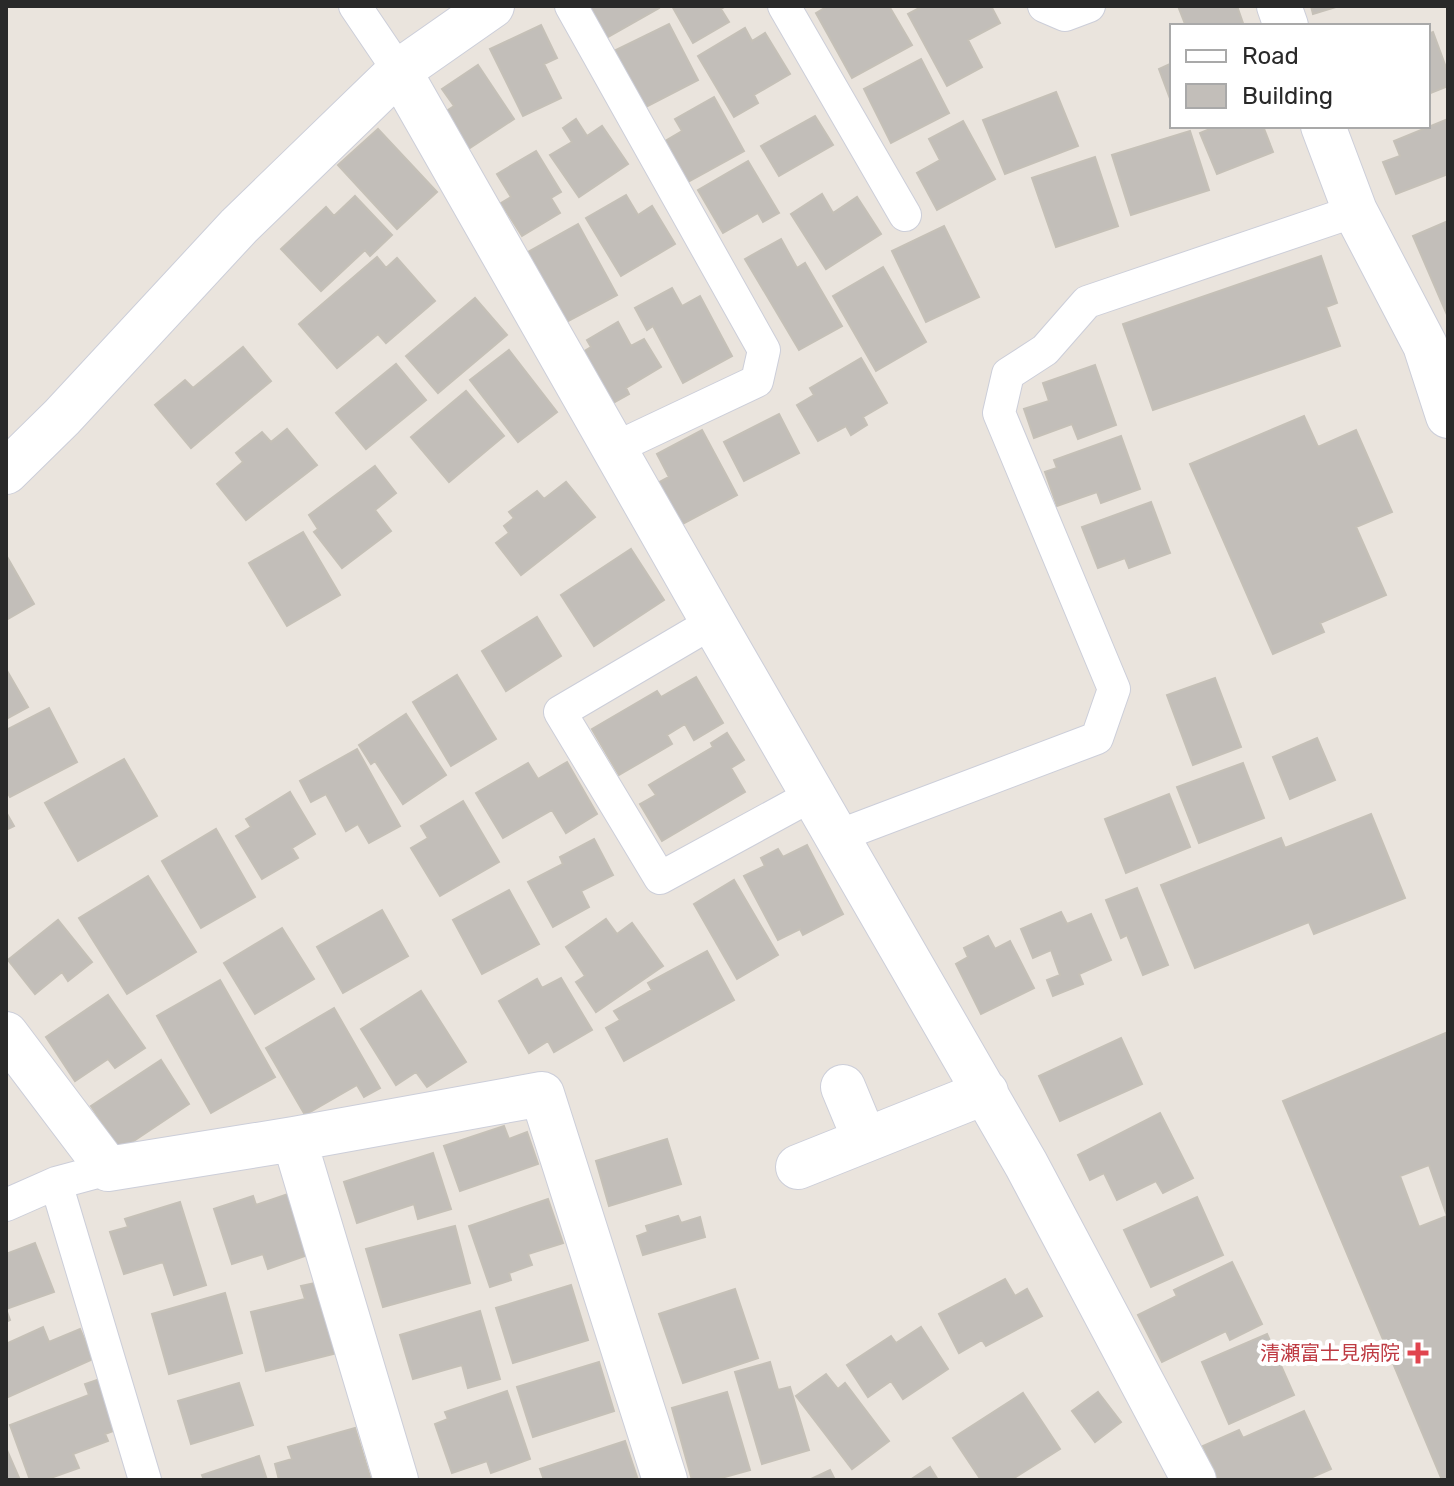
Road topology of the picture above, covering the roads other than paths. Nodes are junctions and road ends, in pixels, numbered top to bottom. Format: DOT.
graph roads {
  1 [pos="355,6"];
  2 [pos="492,6"];
  3 [pos="571,6"];
  4 [pos="784,6"];
  5 [pos="1044,6"];
  6 [pos="1089,6"];
  7 [pos="399,71"];
  8 [pos="1324,128"];
  9 [pos="1355,211"];
  10 [pos="905,215"];
  11 [pos="1448,416"];
  12 [pos="613,449"];
  13 [pos="6,472"];
  14 [pos="713,622"];
  15 [pos="814,794"];
  16 [pos="838,836"];
  17 [pos="6,1034"];
  18 [pos="843,1087"];
  19 [pos="986,1092"];
  20 [pos="294,1139"];
  21 [pos="865,1140"];
  22 [pos="798,1167"];
  23 [pos="108,1169"];
  24 [pos="56,1183"];
  25 [pos="6,1205"];
  26 [pos="145,1480"];
  27 [pos="396,1480"];
  28 [pos="665,1480"];
  29 [pos="1194,1480"];
  1 -- 7 [label="lane"];
  2 -- 7 [label="street"];
  3 -- 12 [label="lane"];
  4 -- 10 [label="lane"];
  5 -- 6 [label="lane"];
  7 -- 12 [label="street"];
  7 -- 13 [label="street"];
  8 -- 9 [label="street"];
  9 -- 11 [label="street"];
  9 -- 16 [label="lane"];
  12 -- 14 [label="street"];
  14 -- 15 [label="street"];
  14 -- 15 [label="lane"];
  15 -- 16 [label="street"];
  16 -- 19 [label="street"];
  17 -- 23 [label="street"];
  18 -- 21 [label="street"];
  19 -- 21 [label="street"];
  19 -- 29 [label="street"];
  20 -- 23 [label="street"];
  20 -- 27 [label="street"];
  20 -- 28 [label="street"];
  21 -- 22 [label="street"];
  23 -- 24 [label="lane"];
  24 -- 25 [label="lane"];
  24 -- 26 [label="lane"];
}
